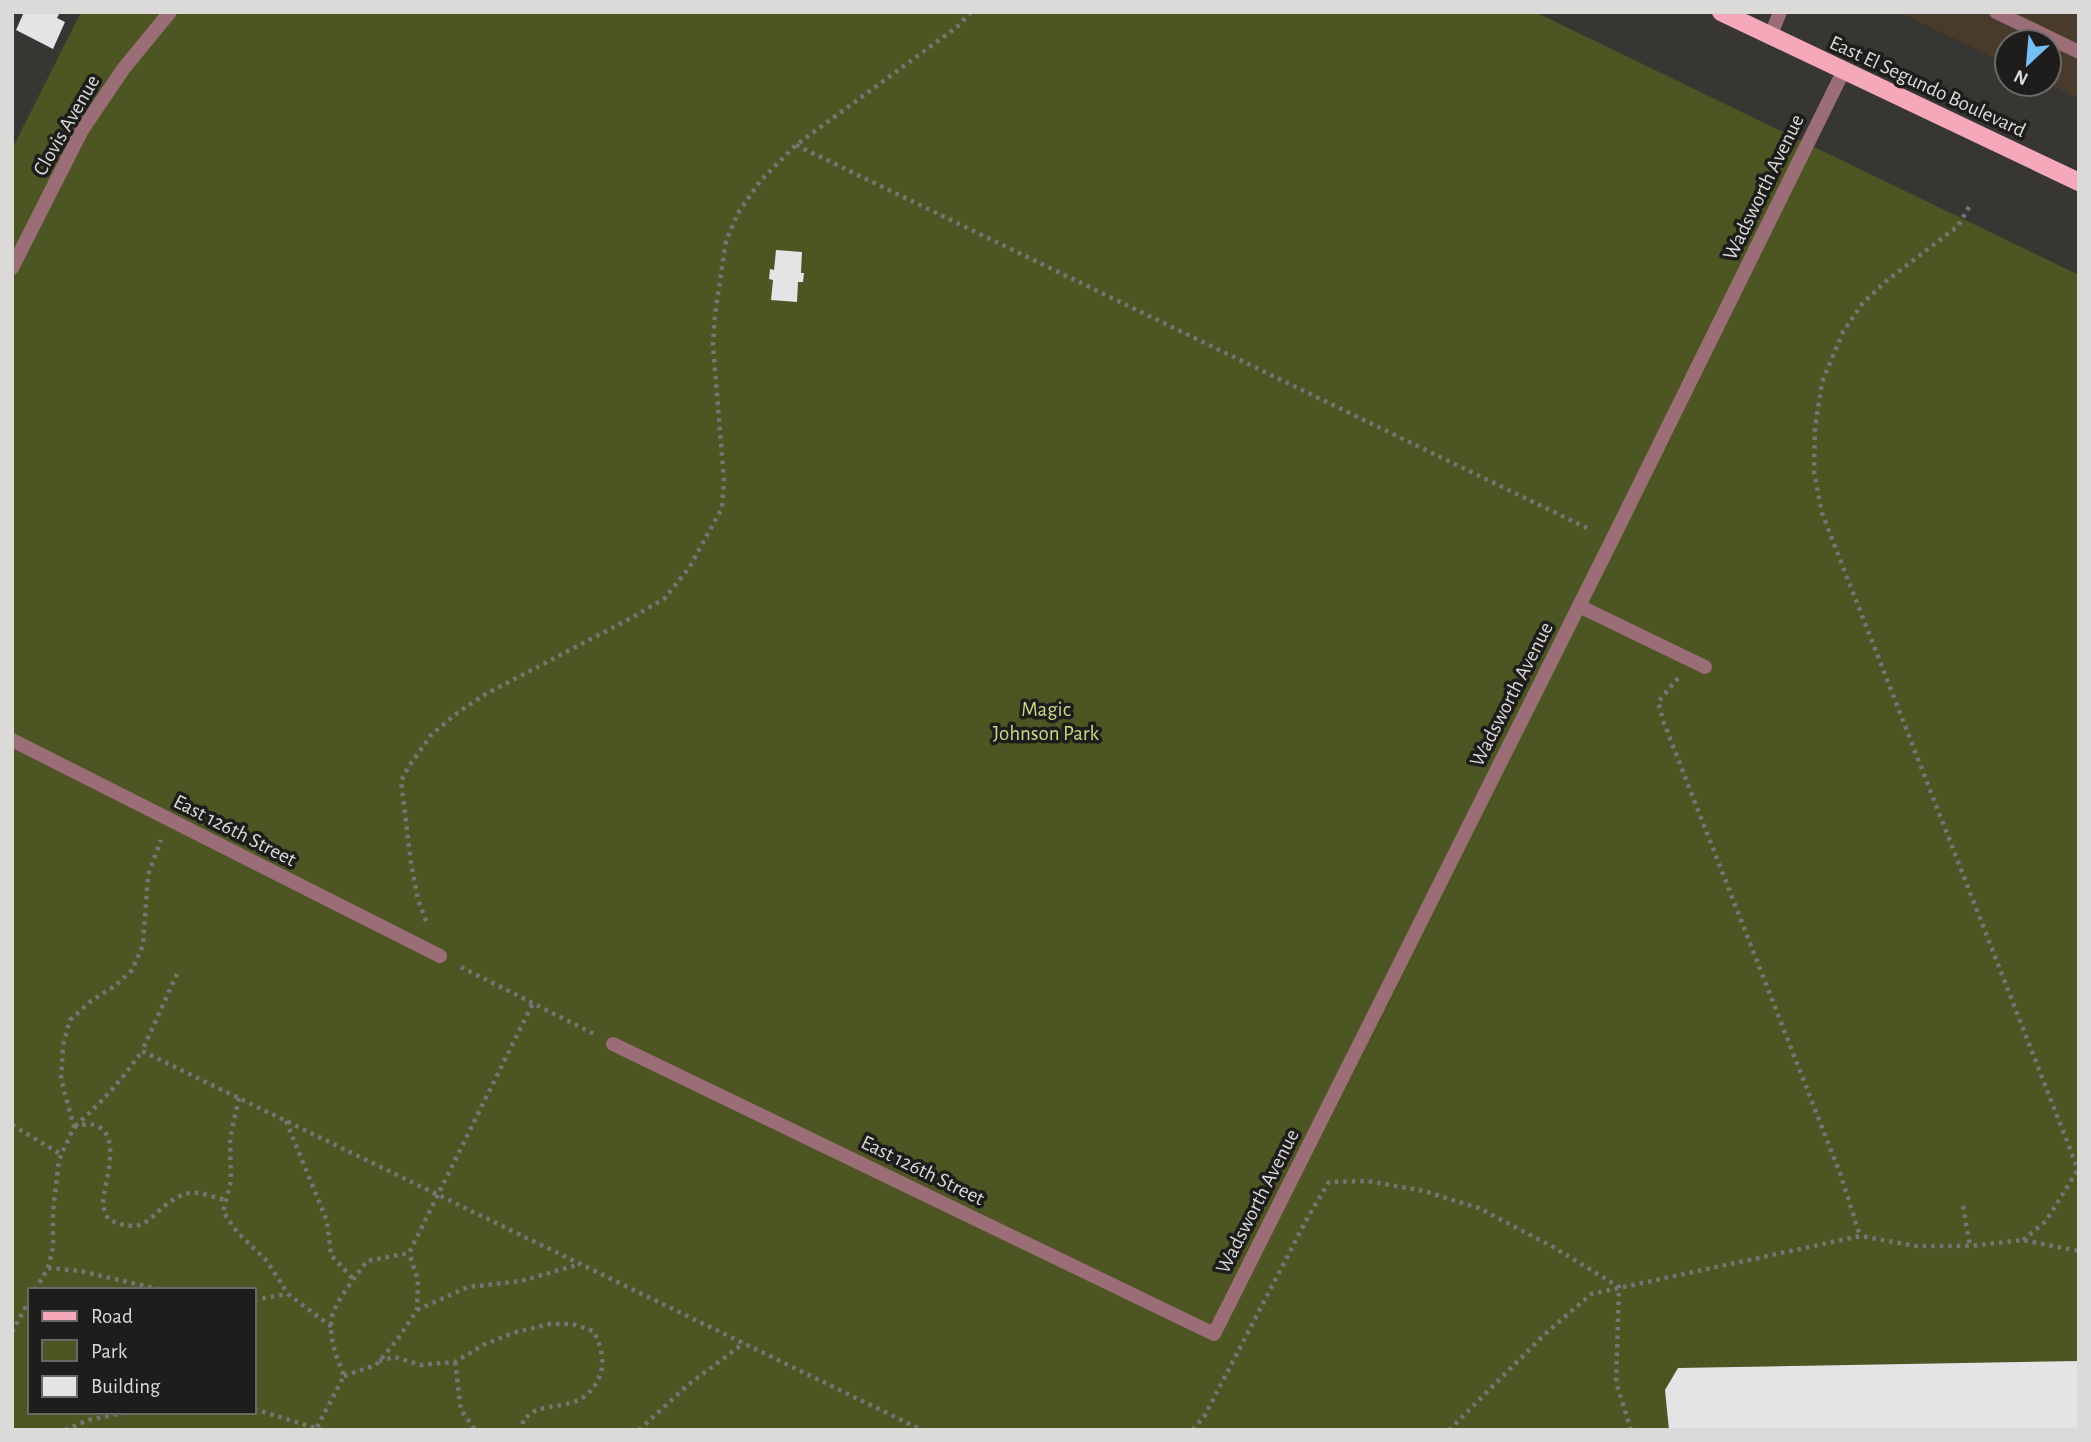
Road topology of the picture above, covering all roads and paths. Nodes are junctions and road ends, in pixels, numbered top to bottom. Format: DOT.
graph roads {
  1 [pos="170,12"];
  2 [pos="971,12"];
  3 [pos="1721,12"];
  4 [pos="1780,12"];
  5 [pos="1996,12"];
  6 [pos="1770,37"];
  7 [pos="2079,52"];
  8 [pos="1843,72"];
  9 [pos="796,145"];
  10 [pos="2079,181"];
  11 [pos="1969,207"];
  12 [pos="12,268"];
  13 [pos="1612,540"];
  14 [pos="1579,606"];
  15 [pos="1689,659"];
  16 [pos="1705,667"];
  17 [pos="12,740"];
  18 [pos="169,819"];
  19 [pos="440,956"];
  20 [pos="177,974"];
  21 [pos="533,1003"];
  22 [pos="613,1044"];
  23 [pos="142,1051"];
  24 [pos="239,1098"];
  25 [pos="286,1121"];
  26 [pos="12,1125"];
  27 [pos="74,1127"];
  28 [pos="62,1155"];
  29 [pos="2078,1171"];
  30 [pos="437,1194"];
  31 [pos="226,1200"];
  32 [pos="1963,1206"];
  33 [pos="1860,1236"];
  34 [pos="2022,1240"];
  35 [pos="1970,1247"];
  36 [pos="2079,1251"];
  37 [pos="409,1253"];
  38 [pos="580,1264"];
  39 [pos="48,1268"];
  40 [pos="353,1279"];
  41 [pos="1619,1287"];
  42 [pos="37,1288"];
  43 [pos="154,1288"];
  44 [pos="288,1294"];
  45 [pos="256,1300"];
  46 [pos="28,1303"];
  47 [pos="417,1310"];
  48 [pos="332,1327"];
  49 [pos="12,1332"];
  50 [pos="1214,1335"];
  51 [pos="744,1343"];
  52 [pos="379,1361"];
  53 [pos="455,1362"];
  54 [pos="344,1376"];
  55 [pos="256,1410"];
  56 [pos="118,1414"];
  57 [pos="319,1429"];
  58 [pos="65,1430"];
  59 [pos="475,1430"];
  60 [pos="523,1430"];
  61 [pos="639,1430"];
  62 [pos="922,1430"];
  63 [pos="1193,1430"];
  64 [pos="1449,1430"];
  65 [pos="1631,1430"];
  1 -- 12 [label="street, Clovis Avenue"];
  2 -- 9 [label="path"];
  3 -- 6 [label="main road, East El Segundo Boulevard"];
  4 -- 6 [label="street"];
  5 -- 7 [label="street"];
  6 -- 8 [label="main road, East El Segundo Boulevard"];
  8 -- 10 [label="main road, East El Segundo Boulevard"];
  8 -- 13 [label="street, Wadsworth Avenue"];
  9 -- 13 [label="path"];
  9 -- 19 [label="path"];
  11 -- 29 [label="path"];
  13 -- 14 [label="street, Wadsworth Avenue"];
  14 -- 15 [label="street"];
  14 -- 50 [label="street, Wadsworth Avenue"];
  15 -- 16 [label="street"];
  15 -- 33 [label="path"];
  17 -- 18 [label="street, East 126th Street"];
  18 -- 19 [label="street, East 126th Street"];
  18 -- 27 [label="path"];
  19 -- 21 [label="path"];
  20 -- 23 [label="path"];
  21 -- 22 [label="path"];
  21 -- 30 [label="path"];
  22 -- 50 [label="street, East 126th Street"];
  23 -- 24 [label="path"];
  23 -- 27 [label="path"];
  24 -- 25 [label="path"];
  24 -- 31 [label="path"];
  25 -- 30 [label="path"];
  25 -- 40 [label="path"];
  26 -- 28 [label="path"];
  27 -- 28 [label="path"];
  27 -- 31 [label="path"];
  28 -- 39 [label="path"];
  29 -- 34 [label="path"];
  30 -- 37 [label="path"];
  30 -- 38 [label="path"];
  31 -- 44 [label="path"];
  32 -- 35 [label="path"];
  33 -- 35 [label="path"];
  33 -- 41 [label="path"];
  34 -- 35 [label="path"];
  34 -- 36 [label="path"];
  37 -- 40 [label="path"];
  37 -- 47 [label="path"];
  38 -- 47 [label="path"];
  38 -- 51 [label="path"];
  39 -- 42 [label="path"];
  39 -- 43 [label="path"];
  40 -- 48 [label="path"];
  41 -- 63 [label="path"];
  41 -- 64 [label="path"];
  41 -- 65 [label="path"];
  44 -- 45 [label="path"];
  44 -- 48 [label="path"];
  46 -- 49 [label="path"];
  47 -- 52 [label="path"];
  48 -- 54 [label="path"];
  51 -- 61 [label="path"];
  51 -- 62 [label="path"];
  52 -- 53 [label="path"];
  52 -- 54 [label="path"];
  53 -- 59 [label="path"];
  53 -- 60 [label="path"];
  54 -- 57 [label="path"];
  55 -- 57 [label="path"];
  56 -- 58 [label="path"];
}
